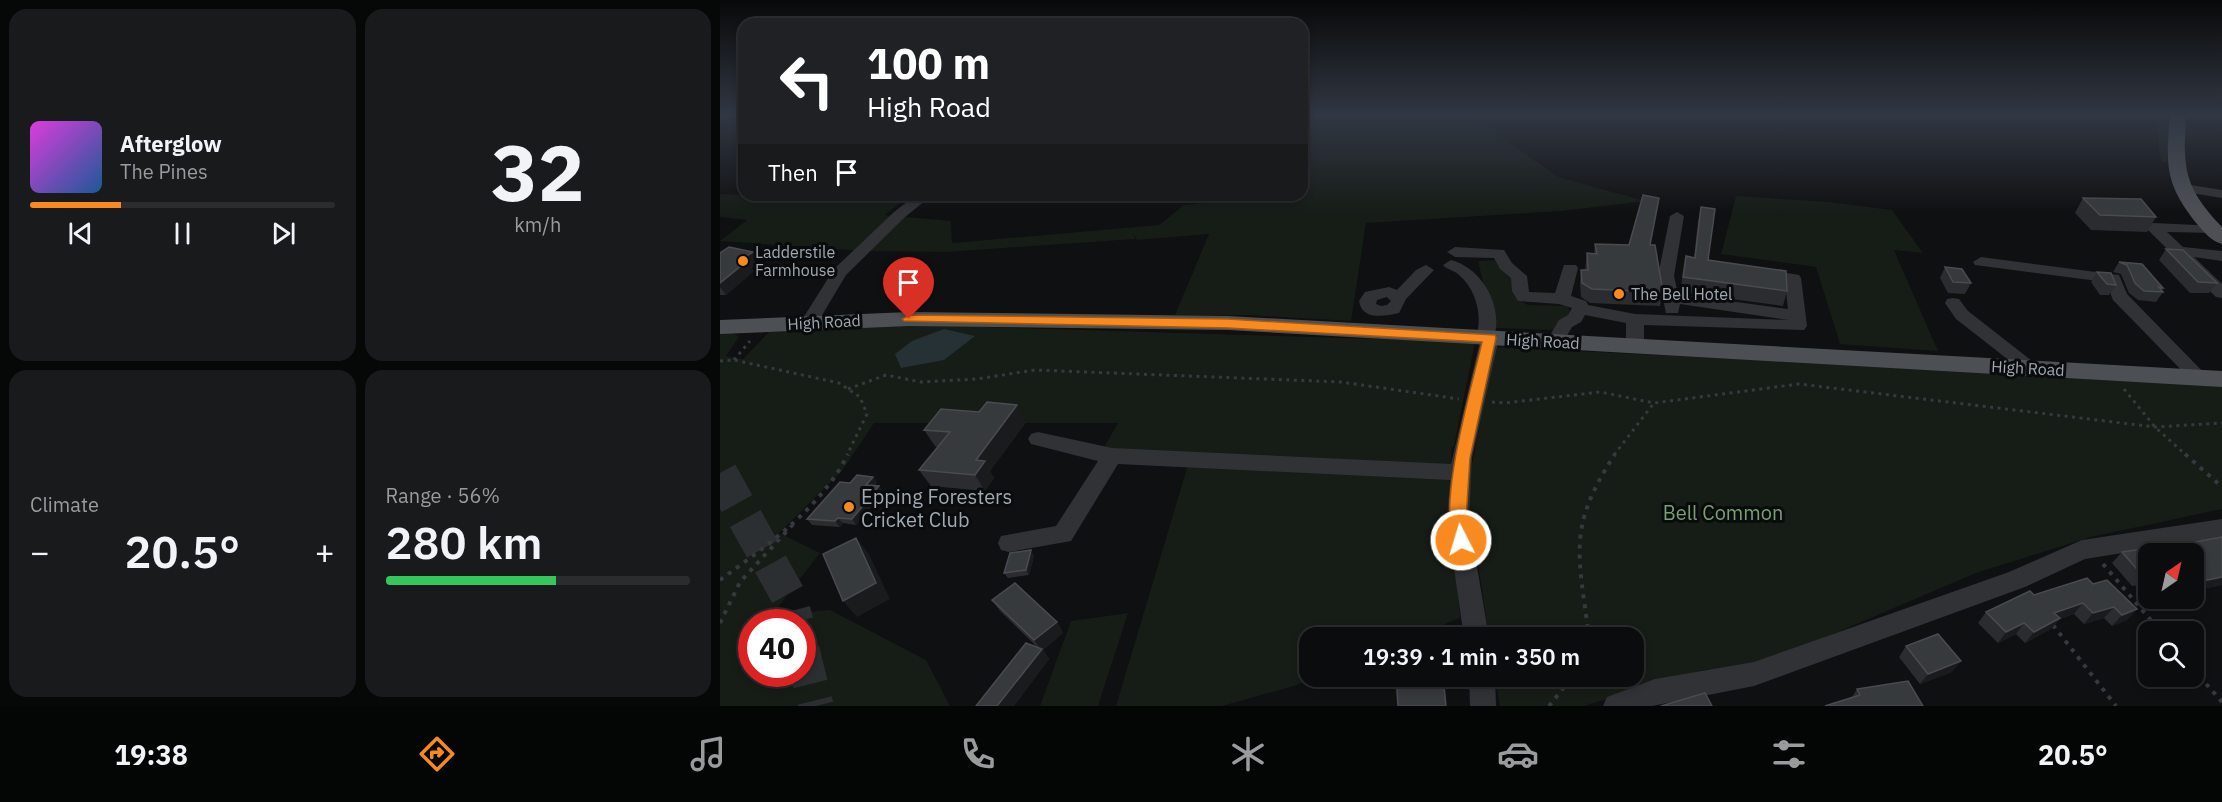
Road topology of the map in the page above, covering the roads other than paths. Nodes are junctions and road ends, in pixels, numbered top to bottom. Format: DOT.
graph roads {
  1 [pos="2177,147"];
  2 [pos="2184,188"];
  3 [pos="2222,194"];
  4 [pos="917,201"];
  5 [pos="1677,216"];
  6 [pos="2217,234"];
  7 [pos="2178,251"];
  8 [pos="2222,256"];
  9 [pos="1980,261"];
  10 [pos="1570,268"];
  11 [pos="1426,270"];
  12 [pos="1750,272"];
  13 [pos="2222,293"];
  14 [pos="1670,297"];
  15 [pos="1562,298"];
  16 [pos="1953,303"];
  17 [pos="1580,309"];
  18 [pos="1797,316"];
  19 [pos="1635,319"];
  20 [pos="1674,320"];
  21 [pos="1377,322"];
  22 [pos="809,323"];
  23 [pos="720,327"];
  24 [pos="1487,338"];
  25 [pos="1555,342"];
  26 [pos="1635,346"];
  27 [pos="2030,368"];
  28 [pos="2211,379"];
  29 [pos="1038,440"];
  30 [pos="1112,456"];
  31 [pos="1461,471"];
  32 [pos="2222,528"];
  33 [pos="1009,543"];
  34 [pos="1475,627"];
  35 [pos="1483,687"];
  36 [pos="1483,706"];
  37 [pos="1616,706"];
  1 -- 2 [label="main road"];
  2 -- 3 [label="street"];
  2 -- 6 [label="main road"];
  4 -- 22 [label="street"];
  5 -- 14 [label="street"];
  6 -- 7 [label="street"];
  7 -- 8 [label="street"];
  7 -- 13 [label="street"];
  9 -- 28 [label="street"];
  10 -- 15 [label="street"];
  11 -- 21 [label="street"];
  12 -- 18 [label="street"];
  14 -- 18 [label="street"];
  14 -- 20 [label="street"];
  15 -- 17 [label="street"];
  15 -- 24 [label="street"];
  16 -- 27 [label="street"];
  17 -- 19 [label="street"];
  17 -- 25 [label="street"];
  18 -- 20 [label="street"];
  19 -- 20 [label="street"];
  19 -- 26 [label="street"];
  21 -- 22 [label="main road, High Road"];
  21 -- 24 [label="main road, High Road"];
  22 -- 23 [label="main road, High Road"];
  24 -- 25 [label="main road, High Road"];
  24 -- 31 [label="street"];
  25 -- 26 [label="main road, High Road"];
  26 -- 27 [label="main road, High Road"];
  27 -- 28 [label="main road, High Road"];
  29 -- 30 [label="street"];
  30 -- 31 [label="street"];
  30 -- 33 [label="street"];
  31 -- 34 [label="street"];
  32 -- 37 [label="street"];
  35 -- 36 [label="street"];
}
